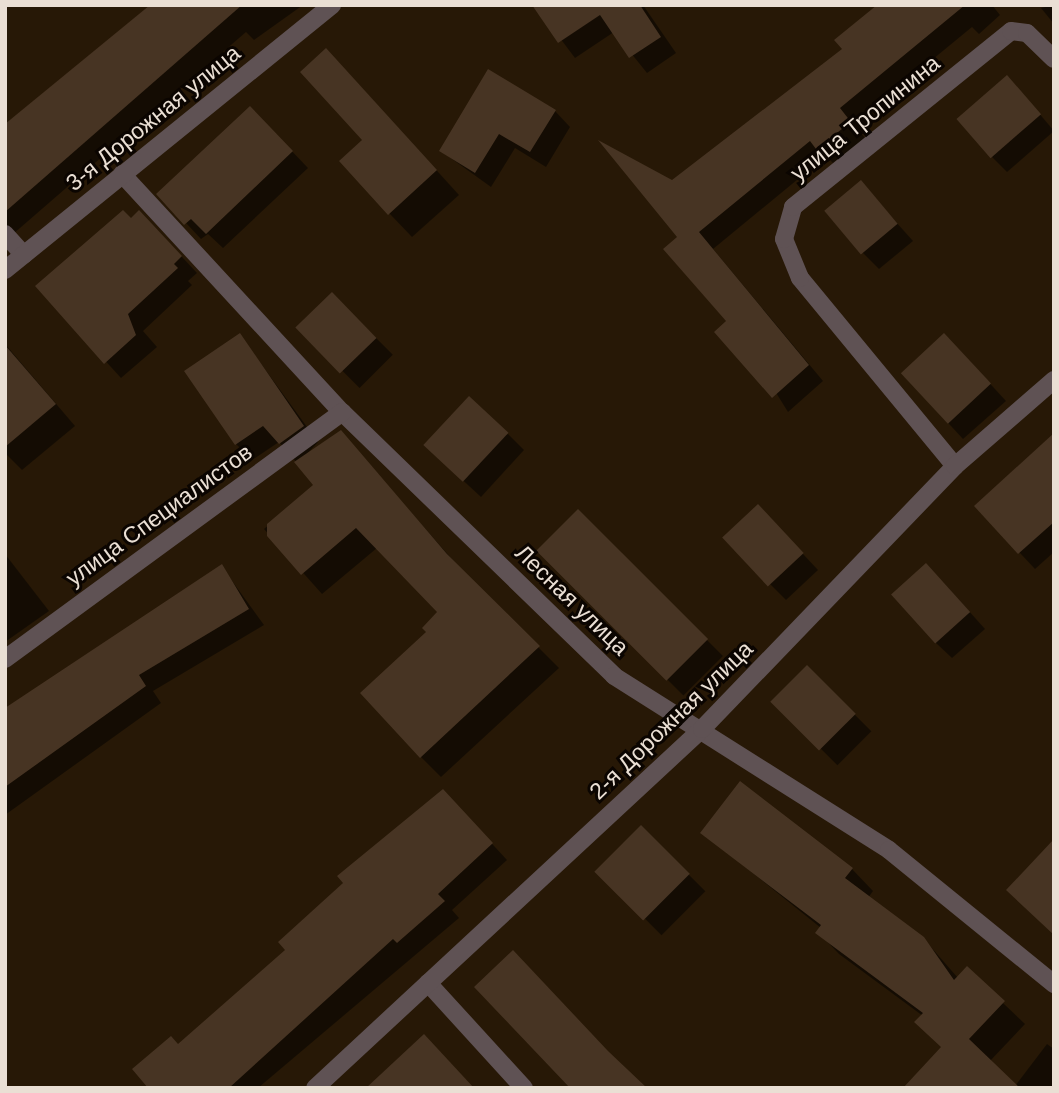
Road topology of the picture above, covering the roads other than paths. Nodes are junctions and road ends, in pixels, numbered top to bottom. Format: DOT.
graph roads {
  1 [pos="332,5"];
  2 [pos="1054,59"];
  3 [pos="122,174"];
  4 [pos="5,234"];
  5 [pos="24,255"];
  6 [pos="5,270"];
  7 [pos="1054,380"];
  8 [pos="342,412"];
  9 [pos="955,466"];
  10 [pos="5,659"];
  11 [pos="702,729"];
  12 [pos="428,983"];
  13 [pos="1054,984"];
  14 [pos="315,1088"];
  15 [pos="524,1088"];
  1 -- 3 [label="street, 3-я Дорожная улица"];
  2 -- 9 [label="street, улица Тропинина"];
  3 -- 5 [label="street, 3-я Дорожная улица"];
  3 -- 8 [label="street, Лесная улица"];
  4 -- 5 [label="street"];
  5 -- 6 [label="street, 3-я Дорожная улица"];
  7 -- 9 [label="street, 2-я Дорожная улица"];
  8 -- 10 [label="street, улица Специалистов"];
  8 -- 11 [label="street, Лесная улица"];
  9 -- 11 [label="street, 2-я Дорожная улица"];
  11 -- 12 [label="street, 2-я Дорожная улица"];
  11 -- 13 [label="street, Лесная улица"];
  12 -- 14 [label="street, 2-я Дорожная улица"];
  12 -- 15 [label="street"];
}
